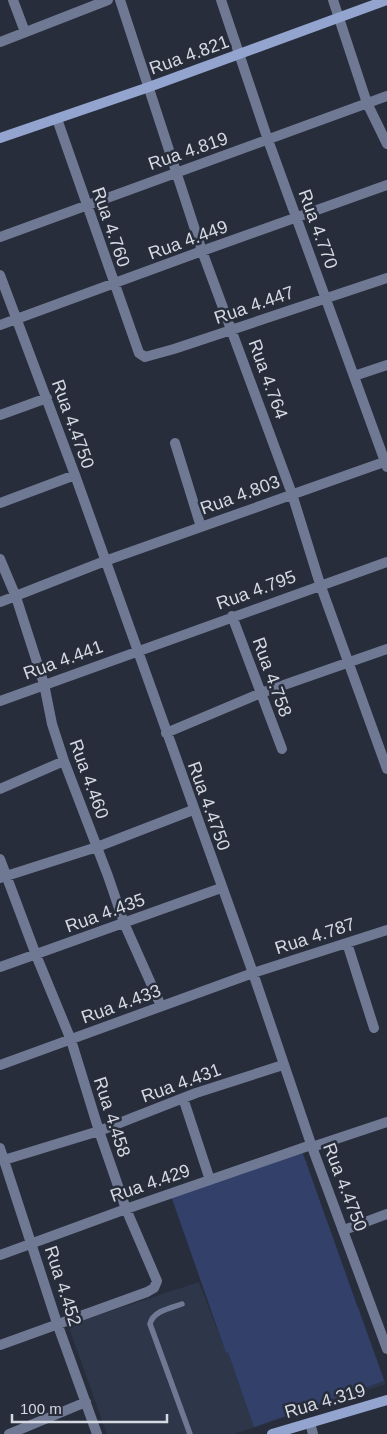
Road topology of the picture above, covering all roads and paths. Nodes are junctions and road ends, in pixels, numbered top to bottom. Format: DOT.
graph roads {
  1 [pos="13,0"];
  2 [pos="108,0"];
  3 [pos="120,0"];
  4 [pos="221,0"];
  5 [pos="332,0"];
  6 [pos="387,0"];
  7 [pos="339,17"];
  8 [pos="25,32"];
  9 [pos="0,42"];
  10 [pos="240,54"];
  11 [pos="149,87"];
  12 [pos="387,96"];
  13 [pos="367,103"];
  14 [pos="57,119"];
  15 [pos="0,138"];
  16 [pos="268,140"];
  17 [pos="387,144"];
  18 [pos="177,171"];
  19 [pos="387,185"];
  20 [pos="86,205"];
  21 [pos="297,218"];
  22 [pos="0,237"];
  23 [pos="202,251"];
  24 [pos="0,275"];
  25 [pos="387,278"];
  26 [pos="114,284"];
  27 [pos="326,298"];
  28 [pos="17,320"];
  29 [pos="0,326"];
  30 [pos="232,330"];
  31 [pos="137,346"];
  32 [pos="387,365"];
  33 [pos="354,376"];
  34 [pos="47,398"];
  35 [pos="0,415"];
  36 [pos="175,443"];
  37 [pos="386,463"];
  38 [pos="75,475"];
  39 [pos="292,494"];
  40 [pos="0,503"];
  41 [pos="201,527"];
  42 [pos="0,559"];
  43 [pos="105,561"];
  44 [pos="387,562"];
  45 [pos="320,584"];
  46 [pos="16,597"];
  47 [pos="0,602"];
  48 [pos="232,616"];
  49 [pos="387,649"];
  50 [pos="137,651"];
  51 [pos="348,662"];
  52 [pos="44,684"];
  53 [pos="261,693"];
  54 [pos="0,701"];
  55 [pos="166,733"];
  56 [pos="282,749"];
  57 [pos="64,761"];
  58 [pos="387,769"];
  59 [pos="0,789"];
  60 [pos="193,810"];
  61 [pos="98,847"];
  62 [pos="0,859"];
  63 [pos="4,877"];
  64 [pos="221,888"];
  65 [pos="124,923"];
  66 [pos="387,930"];
  67 [pos="347,943"];
  68 [pos="36,955"];
  69 [pos="0,967"];
  70 [pos="253,974"];
  71 [pos="161,1006"];
  72 [pos="374,1028"];
  73 [pos="70,1040"];
  74 [pos="0,1065"];
  75 [pos="283,1065"];
  76 [pos="183,1098"];
  77 [pos="387,1122"];
  78 [pos="99,1130"];
  79 [pos="312,1146"];
  80 [pos="0,1148"];
  81 [pos="4,1160"];
  82 [pos="210,1180"];
  83 [pos="126,1208"];
  84 [pos="387,1214"];
  85 [pos="344,1230"];
  86 [pos="32,1243"];
  87 [pos="0,1255"];
  88 [pos="182,1304"];
  89 [pos="57,1323"];
  90 [pos="0,1345"];
  91 [pos="387,1349"];
  92 [pos="387,1400"];
  93 [pos="86,1402"];
  94 [pos="310,1423"];
  95 [pos="10,1434"];
  96 [pos="97,1434"];
  97 [pos="190,1434"];
  98 [pos="272,1434"];
  99 [pos="313,1434"];
  1 -- 8 [label="street"];
  2 -- 8 [label="street"];
  3 -- 11 [label="street, Rua 4.764"];
  4 -- 10 [label="street, Rua 4.770"];
  5 -- 7 [label="street"];
  6 -- 7 [label="street, Rua 4.821"];
  7 -- 10 [label="street, Rua 4.821"];
  7 -- 13 [label="street"];
  8 -- 9 [label="street"];
  10 -- 11 [label="street, Rua 4.821"];
  10 -- 16 [label="street, Rua 4.770"];
  11 -- 14 [label="street, Rua 4.821"];
  11 -- 18 [label="street, Rua 4.764"];
  12 -- 13 [label="street, Rua 4.819"];
  13 -- 16 [label="street, Rua 4.819"];
  13 -- 17 [label="street"];
  14 -- 15 [label="street, Rua 4.821"];
  14 -- 20 [label="street, Rua 4.760"];
  16 -- 18 [label="street, Rua 4.819"];
  16 -- 21 [label="street, Rua 4.770"];
  18 -- 20 [label="street, Rua 4.819"];
  18 -- 23 [label="street, Rua 4.764"];
  19 -- 21 [label="street, Rua 4.449"];
  20 -- 22 [label="street, Rua 4.819"];
  20 -- 26 [label="street, Rua 4.760"];
  21 -- 23 [label="street, Rua 4.449"];
  21 -- 27 [label="street, Rua 4.770"];
  23 -- 26 [label="street, Rua 4.449"];
  23 -- 30 [label="street, Rua 4.764"];
  24 -- 28 [label="street, Rua 4.4750"];
  25 -- 27 [label="street, Rua 4.447"];
  26 -- 28 [label="street, Rua 4.449"];
  26 -- 31 [label="street, Rua 4.760"];
  27 -- 30 [label="street, Rua 4.447"];
  27 -- 33 [label="street, Rua 4.770"];
  28 -- 29 [label="street, Rua 4.449"];
  28 -- 34 [label="street, Rua 4.4750"];
  30 -- 31 [label="street, Rua 4.447"];
  30 -- 39 [label="street, Rua 4.764"];
  32 -- 33 [label="street"];
  33 -- 37 [label="street, Rua 4.770"];
  34 -- 35 [label="street"];
  34 -- 38 [label="street, Rua 4.4750"];
  36 -- 41 [label="street"];
  37 -- 39 [label="street, Rua 4.803"];
  38 -- 40 [label="street"];
  38 -- 43 [label="street, Rua 4.4750"];
  39 -- 41 [label="street, Rua 4.803"];
  39 -- 45 [label="street, Rua 4.764"];
  41 -- 43 [label="street, Rua 4.803"];
  42 -- 46 [label="street, Rua 4.460"];
  43 -- 46 [label="street, Rua 4.803"];
  43 -- 50 [label="street, Rua 4.4750"];
  44 -- 45 [label="street, Rua 4.795"];
  45 -- 48 [label="street, Rua 4.795"];
  45 -- 51 [label="street, Rua 4.764"];
  46 -- 47 [label="street, Rua 4.803"];
  46 -- 52 [label="street, Rua 4.460"];
  48 -- 50 [label="street, Rua 4.795"];
  48 -- 53 [label="street, Rua 4.758"];
  49 -- 51 [label="street"];
  50 -- 52 [label="street, Rua 4.441"];
  50 -- 55 [label="street, Rua 4.4750"];
  51 -- 53 [label="street"];
  51 -- 58 [label="street, Rua 4.764"];
  52 -- 54 [label="street, Rua 4.441"];
  52 -- 57 [label="street, Rua 4.460"];
  53 -- 55 [label="street"];
  53 -- 56 [label="street, Rua 4.758"];
  55 -- 60 [label="street, Rua 4.4750"];
  57 -- 59 [label="street"];
  57 -- 61 [label="street, Rua 4.460"];
  60 -- 61 [label="street"];
  60 -- 64 [label="street, Rua 4.4750"];
  61 -- 63 [label="street"];
  61 -- 65 [label="street, Rua 4.460"];
  62 -- 63 [label="street, Rua 4.458"];
  63 -- 68 [label="street, Rua 4.458"];
  64 -- 65 [label="street, Rua 4.435"];
  64 -- 70 [label="street, Rua 4.4750"];
  65 -- 68 [label="street, Rua 4.435"];
  65 -- 71 [label="street, Rua 4.460"];
  66 -- 67 [label="street, Rua 4.787"];
  67 -- 70 [label="street, Rua 4.787"];
  67 -- 72 [label="street"];
  68 -- 69 [label="street, Rua 4.435"];
  68 -- 73 [label="street, Rua 4.458"];
  70 -- 71 [label="street, Rua 4.433"];
  70 -- 75 [label="street, Rua 4.4750"];
  71 -- 73 [label="street, Rua 4.433"];
  73 -- 74 [label="street, Rua 4.433"];
  73 -- 78 [label="street, Rua 4.458"];
  75 -- 76 [label="street, Rua 4.431"];
  75 -- 79 [label="street, Rua 4.4750"];
  76 -- 78 [label="street, Rua 4.431"];
  76 -- 82 [label="street"];
  77 -- 79 [label="street, Rua 4.429"];
  78 -- 81 [label="street, Rua 4.431"];
  78 -- 83 [label="street, Rua 4.458"];
  79 -- 82 [label="street, Rua 4.429"];
  79 -- 85 [label="street, Rua 4.4750"];
  80 -- 81 [label="street, Rua 4.452"];
  81 -- 86 [label="street, Rua 4.452"];
  82 -- 83 [label="street, Rua 4.429"];
  83 -- 86 [label="street, Rua 4.429"];
  83 -- 89 [label="street, Rua 4.458"];
  84 -- 85 [label="street"];
  85 -- 91 [label="street, Rua 4.4750"];
  86 -- 87 [label="street, Rua 4.429"];
  86 -- 89 [label="street, Rua 4.452"];
  88 -- 97 [label="lane"];
  89 -- 90 [label="street, Rua 4.458"];
  89 -- 93 [label="street, Rua 4.452"];
  92 -- 94 [label="street, Rua 4.319"];
  93 -- 95 [label="street"];
  93 -- 96 [label="street, Rua 4.452"];
  94 -- 98 [label="street, Rua 4.319"];
  94 -- 99 [label="street"];
}
